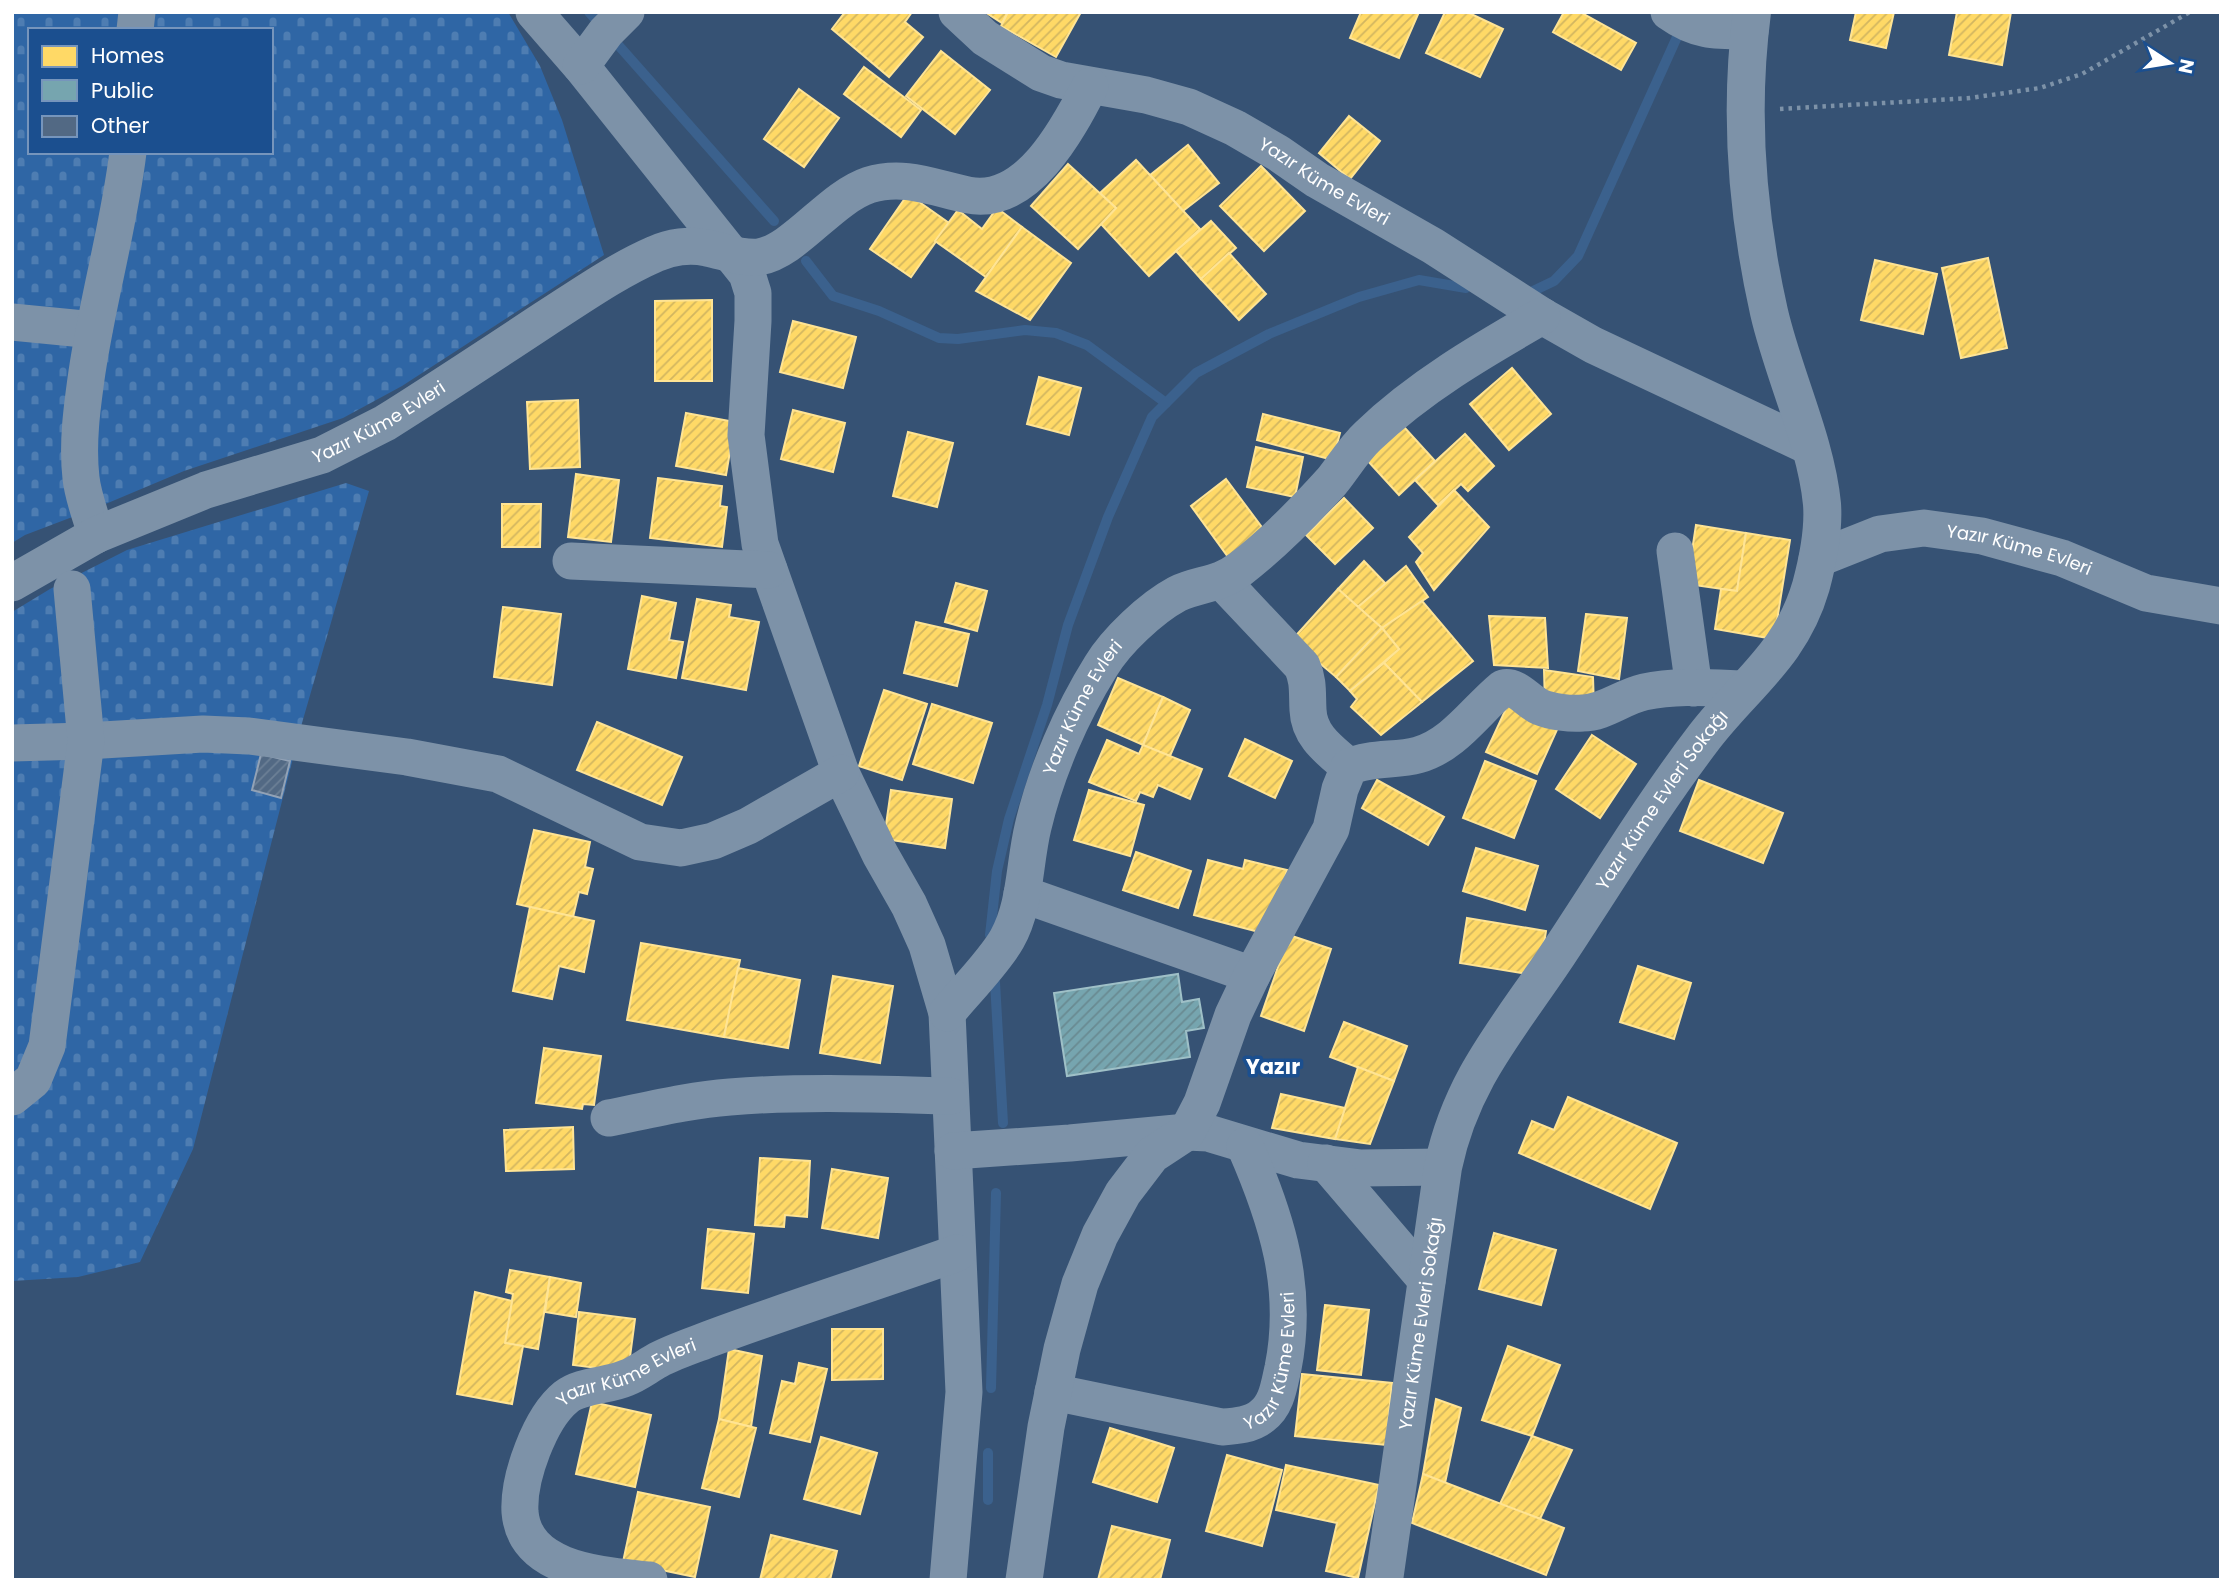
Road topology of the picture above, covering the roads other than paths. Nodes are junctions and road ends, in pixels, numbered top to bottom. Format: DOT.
graph roads {
  1 [pos="534,12"];
  2 [pos="626,12"];
  3 [pos="957,12"];
  4 [pos="1669,12"];
  5 [pos="1751,22"];
  6 [pos="581,66"];
  7 [pos="1090,86"];
  8 [pos="128,154"];
  9 [pos="733,255"];
  10 [pos="1542,316"];
  11 [pos="12,322"];
  12 [pos="94,330"];
  13 [pos="1808,446"];
  14 [pos="96,535"];
  15 [pos="1675,551"];
  16 [pos="1817,559"];
  17 [pos="571,561"];
  18 [pos="769,570"];
  19 [pos="1223,581"];
  20 [pos="12,583"];
  21 [pos="72,589"];
  22 [pos="2221,606"];
  23 [pos="1694,688"];
  24 [pos="1746,689"];
  25 [pos="86,741"];
  26 [pos="12,743"];
  27 [pos="1349,767"];
  28 [pos="841,773"];
  29 [pos="1023,894"];
  30 [pos="1252,975"];
  31 [pos="947,1013"];
  32 [pos="950,1096"];
  33 [pos="12,1097"];
  34 [pos="609,1118"];
  35 [pos="1187,1132"];
  36 [pos="1245,1146"];
  37 [pos="953,1151"];
  38 [pos="1326,1163"];
  39 [pos="1443,1167"];
  40 [pos="957,1254"];
  41 [pos="1427,1281"];
  42 [pos="1053,1392"];
  43 [pos="649,1580"];
  44 [pos="948,1580"];
  45 [pos="1024,1580"];
  46 [pos="1384,1580"];
  1 -- 6 [label="street"];
  2 -- 6 [label="street"];
  3 -- 7 [label="street, Yazır Küme Evleri"];
  4 -- 5 [label="street"];
  5 -- 13 [label="street, Yazır Küme Evleri Sokağı"];
  6 -- 9 [label="street"];
  7 -- 9 [label="street, Yazır Küme Evleri"];
  7 -- 10 [label="street, Yazır Küme Evleri"];
  8 -- 12 [label="street"];
  9 -- 14 [label="street, Yazır Küme Evleri"];
  9 -- 18 [label="street"];
  10 -- 13 [label="street, Yazır Küme Evleri"];
  10 -- 19 [label="street, Yazır Küme Evleri"];
  11 -- 12 [label="street"];
  12 -- 14 [label="street"];
  13 -- 16 [label="street, Yazır Küme Evleri Sokağı"];
  14 -- 20 [label="street, Yazır Küme Evleri"];
  15 -- 23 [label="street"];
  16 -- 22 [label="street, Yazır Küme Evleri"];
  16 -- 24 [label="street, Yazır Küme Evleri Sokağı"];
  17 -- 18 [label="street"];
  18 -- 28 [label="street"];
  19 -- 27 [label="street"];
  19 -- 29 [label="street, Yazır Küme Evleri"];
  21 -- 25 [label="street"];
  23 -- 24 [label="street"];
  23 -- 27 [label="street"];
  24 -- 39 [label="street, Yazır Küme Evleri Sokağı"];
  25 -- 26 [label="street"];
  25 -- 28 [label="street"];
  25 -- 33 [label="street"];
  27 -- 30 [label="street"];
  28 -- 31 [label="street"];
  29 -- 30 [label="street"];
  29 -- 31 [label="street, Yazır Küme Evleri"];
  30 -- 35 [label="street"];
  31 -- 32 [label="street"];
  32 -- 34 [label="street"];
  32 -- 37 [label="street"];
  35 -- 36 [label="street"];
  35 -- 37 [label="street"];
  35 -- 42 [label="street"];
  36 -- 38 [label="street"];
  36 -- 42 [label="street, Yazır Küme Evleri"];
  37 -- 40 [label="street"];
  38 -- 39 [label="street"];
  38 -- 41 [label="street"];
  39 -- 41 [label="street, Yazır Küme Evleri Sokağı"];
  40 -- 43 [label="street, Yazır Küme Evleri"];
  40 -- 44 [label="street"];
  41 -- 46 [label="street, Yazır Küme Evleri Sokağı"];
  42 -- 45 [label="street"];
}
